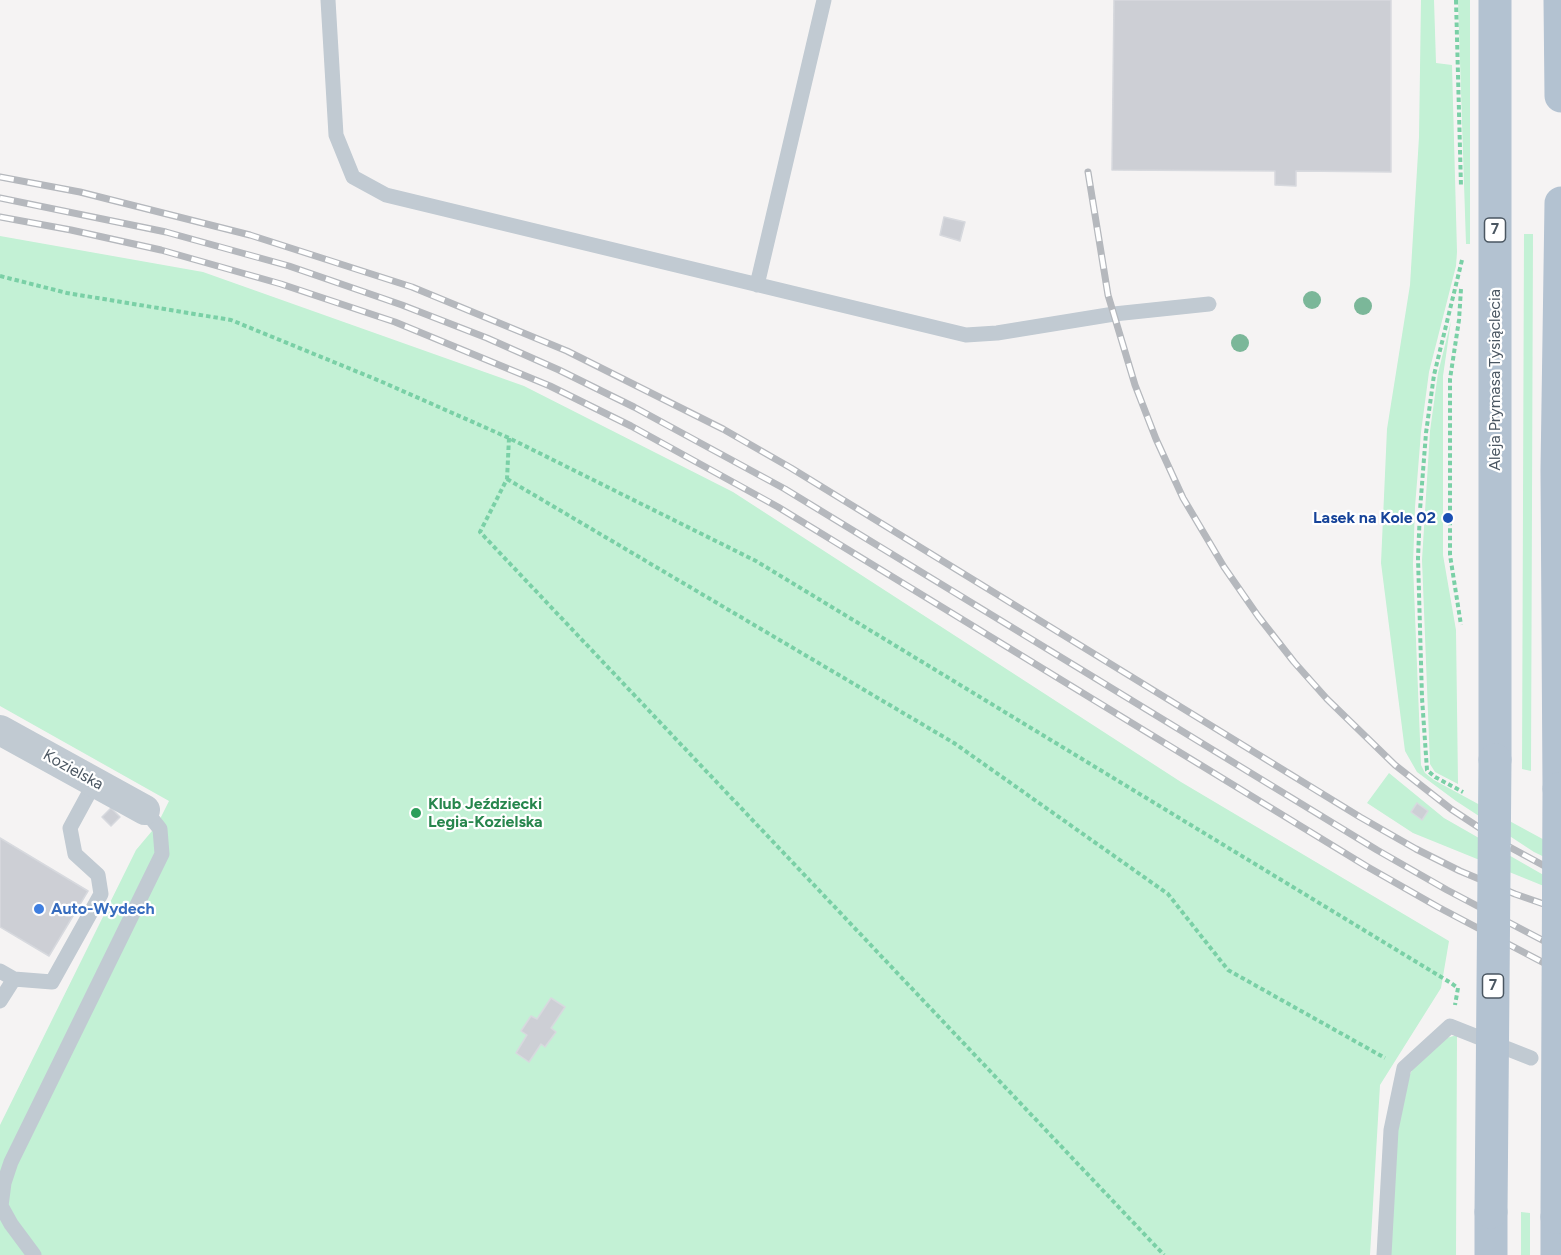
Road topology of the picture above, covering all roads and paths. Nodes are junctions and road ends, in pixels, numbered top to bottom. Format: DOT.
graph roads {
  1 [pos="328,0"];
  2 [pos="824,0"];
  3 [pos="1456,0"];
  4 [pos="1495,0"];
  5 [pos="1560,0"];
  6 [pos="1561,96"];
  7 [pos="1461,197"];
  8 [pos="1561,203"];
  9 [pos="0,276"];
  10 [pos="757,285"];
  11 [pos="1209,304"];
  12 [pos="509,438"];
  13 [pos="507,479"];
  14 [pos="1462,631"];
  15 [pos="0,730"];
  16 [pos="95,782"];
  17 [pos="1560,789"];
  18 [pos="1470,795"];
  19 [pos="145,810"];
  20 [pos="0,971"];
  21 [pos="14,979"];
  22 [pos="0,1002"];
  23 [pos="1450,1026"];
  24 [pos="1531,1059"];
  25 [pos="1404,1068"];
  26 [pos="33,1255"];
  27 [pos="1164,1255"];
  28 [pos="1384,1255"];
  29 [pos="1491,1255"];
  30 [pos="1557,1255"];
  1 -- 10 [label="lane"];
  2 -- 10 [label="lane"];
  3 -- 7 [label="path"];
  4 -- 29 [label="main road, Aleja Prymasa Tysiąclecia / 7, bridge"];
  5 -- 6 [label="main road"];
  8 -- 17 [label="main road"];
  9 -- 12 [label="path"];
  10 -- 11 [label="lane"];
  12 -- 13 [label="path"];
  12 -- 23 [label="path"];
  13 -- 25 [label="path"];
  13 -- 27 [label="path"];
  14 -- 18 [label="path"];
  15 -- 16 [label="street, Kozielska"];
  16 -- 19 [label="street, Kozielska"];
  16 -- 21 [label="lane"];
  17 -- 30 [label="main road, bridge"];
  19 -- 26 [label="lane"];
  20 -- 21 [label="lane"];
  21 -- 22 [label="lane"];
  23 -- 24 [label="lane"];
  23 -- 25 [label="lane"];
  25 -- 28 [label="lane"];
}
